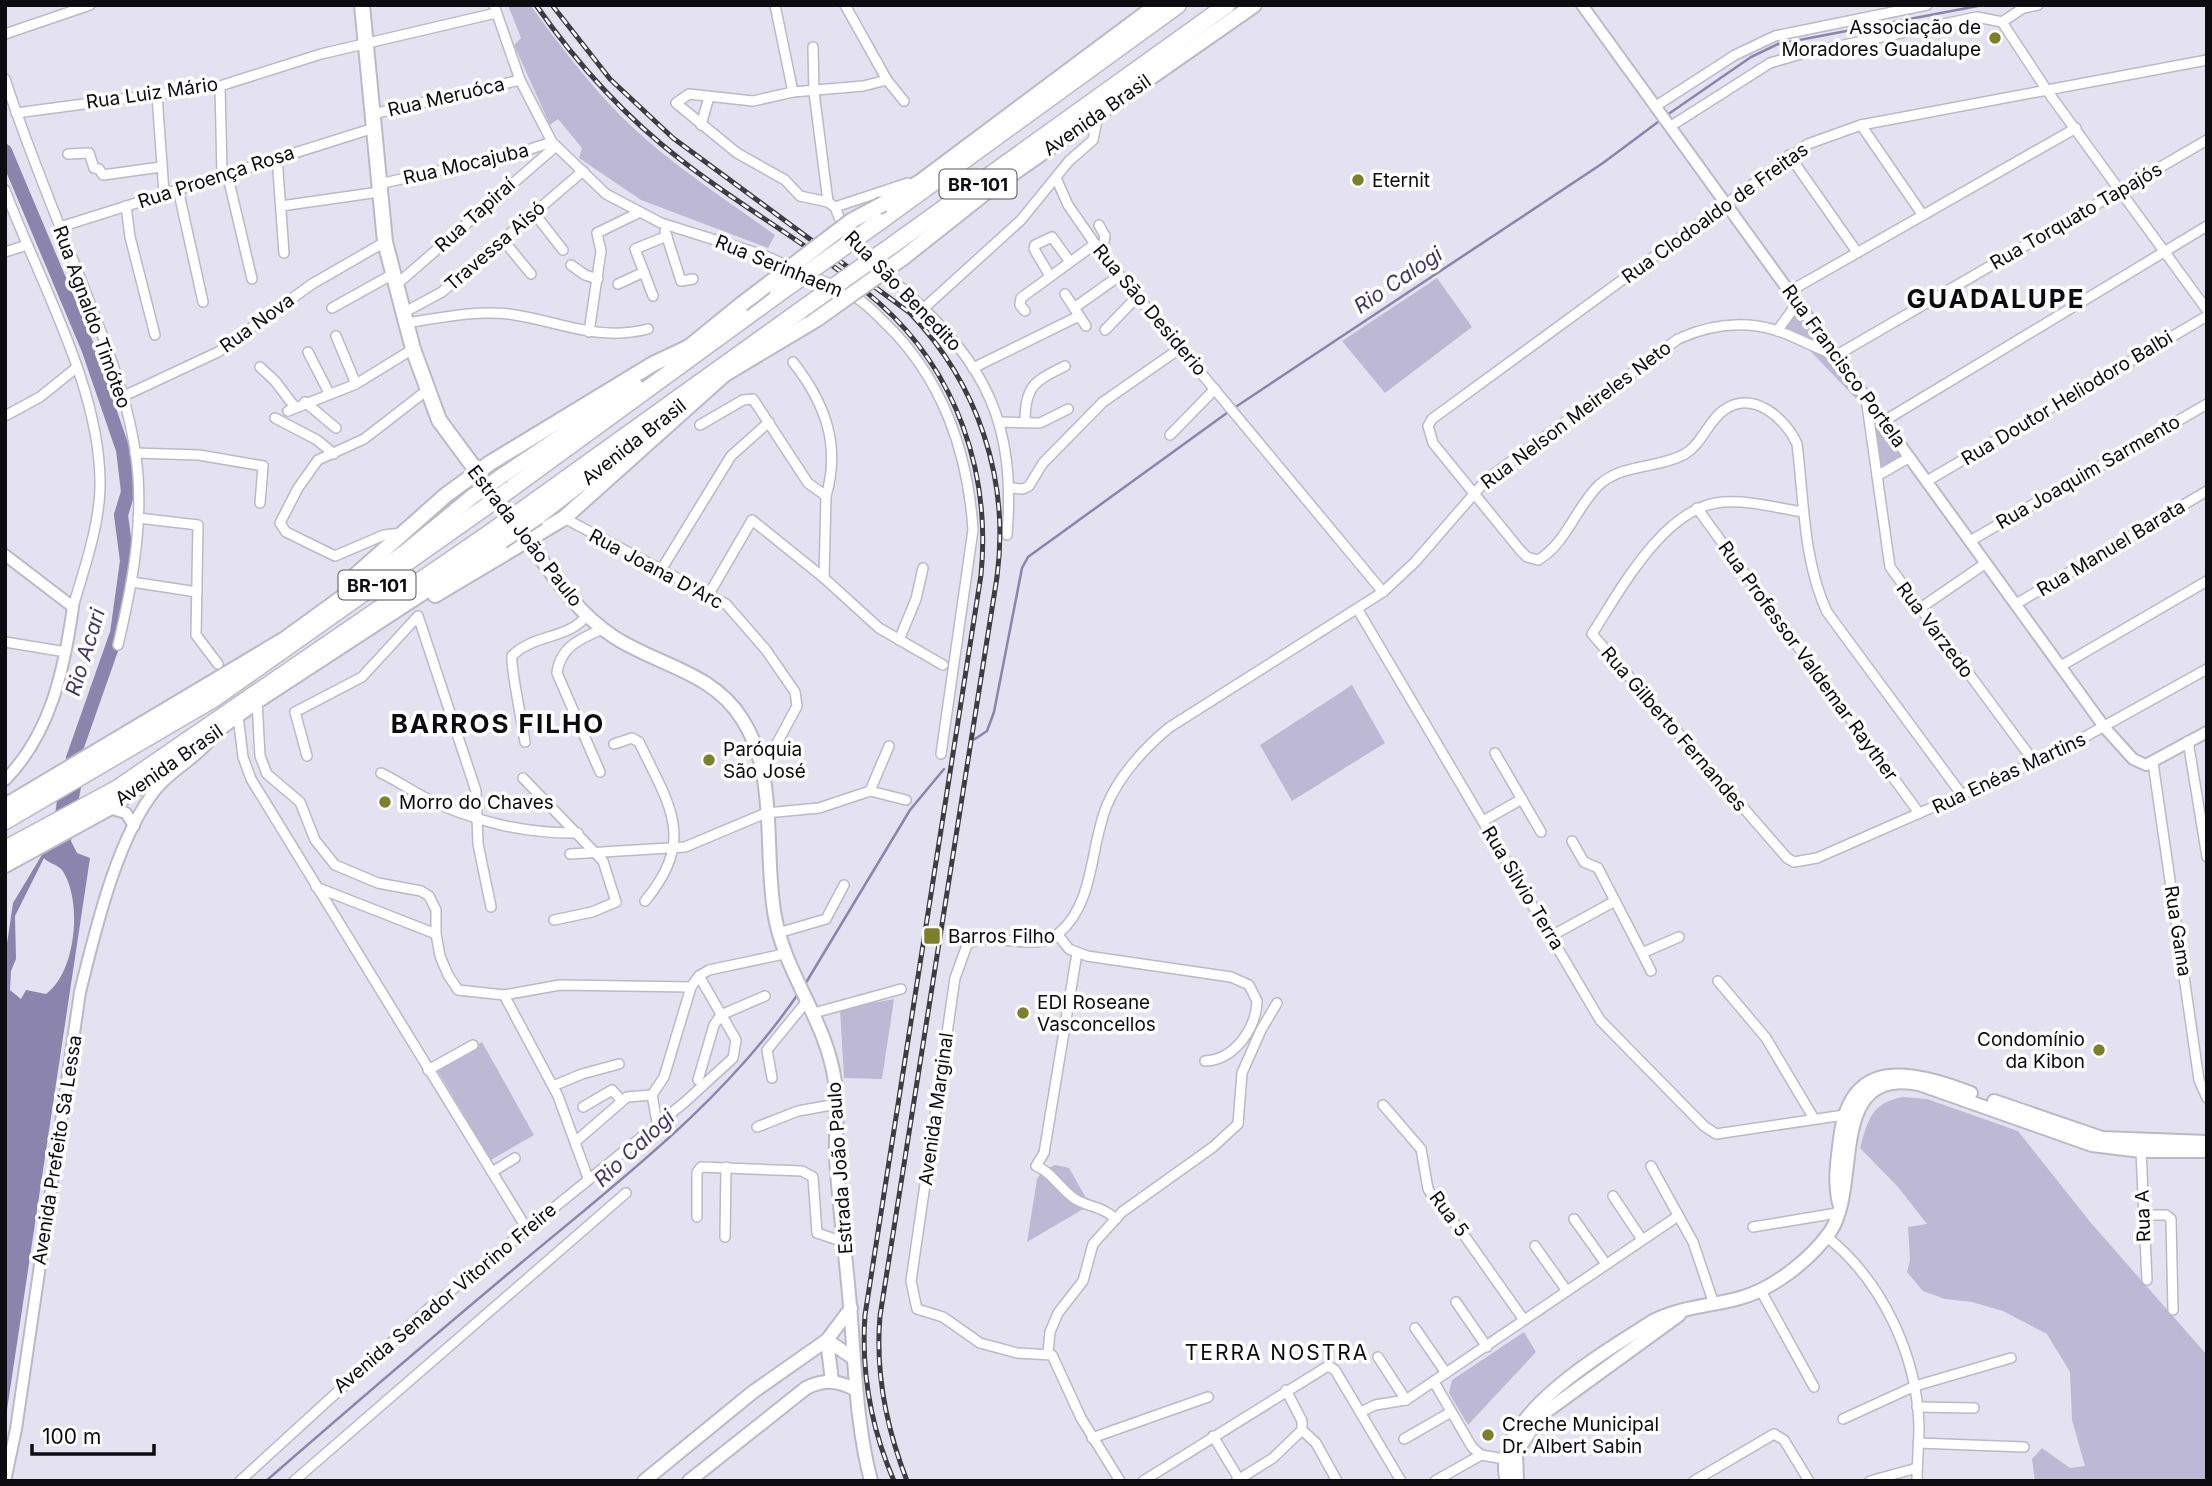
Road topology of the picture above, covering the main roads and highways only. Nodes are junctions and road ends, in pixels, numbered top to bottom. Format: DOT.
graph roads {
  1 [pos="362,5"];
  2 [pos="1157,5"];
  3 [pos="1178,5"];
  4 [pos="1227,5"];
  5 [pos="1254,5"];
  6 [pos="1090,54"];
  7 [pos="1154,74"];
  8 [pos="1024,116"];
  9 [pos="1061,124"];
  10 [pos="899,250"];
  11 [pos="689,347"];
  12 [pos="727,372"];
  13 [pos="476,473"];
  14 [pos="506,482"];
  15 [pos="479,502"];
  16 [pos="533,511"];
  17 [pos="497,536"];
  18 [pos="529,542"];
  19 [pos="300,628"];
  20 [pos="356,636"];
  21 [pos="5,806"];
  22 [pos="91,811"];
  23 [pos="5,821"];
  24 [pos="34,843"];
  25 [pos="5,849"];
  26 [pos="5,865"];
  27 [pos="2005,1110"];
  28 [pos="2207,1142"];
  29 [pos="2207,1151"];
  30 [pos="850,1308"];
  31 [pos="827,1340"];
  32 [pos="853,1357"];
  33 [pos="832,1381"];
  34 [pos="1571,1385"];
  35 [pos="856,1390"];
  36 [pos="644,1481"];
  37 [pos="689,1481"];
  38 [pos="871,1481"];
  39 [pos="1507,1481"];
  40 [pos="1517,1481"];
  1 -- 13 [label="main road, Estrada João Paulo"];
  2 -- 6 [label="main road, Avenida Brasil"];
  3 -- 8 [label="highway, Avenida Brasil / BR-101"];
  4 -- 9 [label="highway, Avenida Brasil / BR-101"];
  5 -- 7 [label="main road, Avenida Brasil"];
  6 -- 8 [label="main road"];
  6 -- 11 [label="main road, Avenida Brasil, bridge"];
  7 -- 9 [label="main road"];
  7 -- 10 [label="main road, Avenida Brasil"];
  8 -- 14 [label="highway, Avenida Brasil / BR-101, bridge"];
  9 -- 10 [label="highway, Avenida Brasil / BR-101"];
  10 -- 12 [label="main road, Avenida Brasil, bridge"];
  10 -- 16 [label="highway, Avenida Brasil / BR-101, bridge"];
  11 -- 13 [label="main road"];
  11 -- 14 [label="main road, Avenida Brasil"];
  12 -- 16 [label="main road, Avenida Brasil"];
  12 -- 18 [label="main road"];
  13 -- 18 [label="main road, Estrada João Paulo"];
  13 -- 19 [label="main road"];
  14 -- 15 [label="highway, Avenida Brasil / BR-101, bridge"];
  15 -- 19 [label="main road, Avenida Brasil"];
  15 -- 23 [label="highway, Avenida Brasil / BR-101"];
  16 -- 17 [label="highway, Avenida Brasil / BR-101, bridge"];
  17 -- 20 [label="main road, Avenida Brasil"];
  17 -- 22 [label="highway, Avenida Brasil / BR-101"];
  18 -- 20 [label="main road"];
  18 -- 30 [label="main road, Estrada João Paulo"];
  19 -- 21 [label="main road, Avenida Brasil"];
  20 -- 22 [label="main road, Avenida Brasil"];
  22 -- 24 [label="highway, Avenida Brasil / BR-101"];
  24 -- 25 [label="highway, Avenida Brasil / BR-101"];
  24 -- 26 [label="main road, Avenida Brasil"];
  27 -- 28 [label="main road"];
  27 -- 29 [label="main road"];
  27 -- 34 [label="main road"];
  30 -- 31 [label="main road"];
  30 -- 32 [label="main road, Estrada João Paulo"];
  31 -- 32 [label="main road"];
  31 -- 33 [label="main road"];
  31 -- 36 [label="main road"];
  32 -- 35 [label="main road, Estrada João Paulo"];
  33 -- 35 [label="main road"];
  33 -- 37 [label="main road"];
  34 -- 39 [label="main road"];
  34 -- 40 [label="main road"];
  35 -- 38 [label="main road, Estrada João Paulo"];
}
